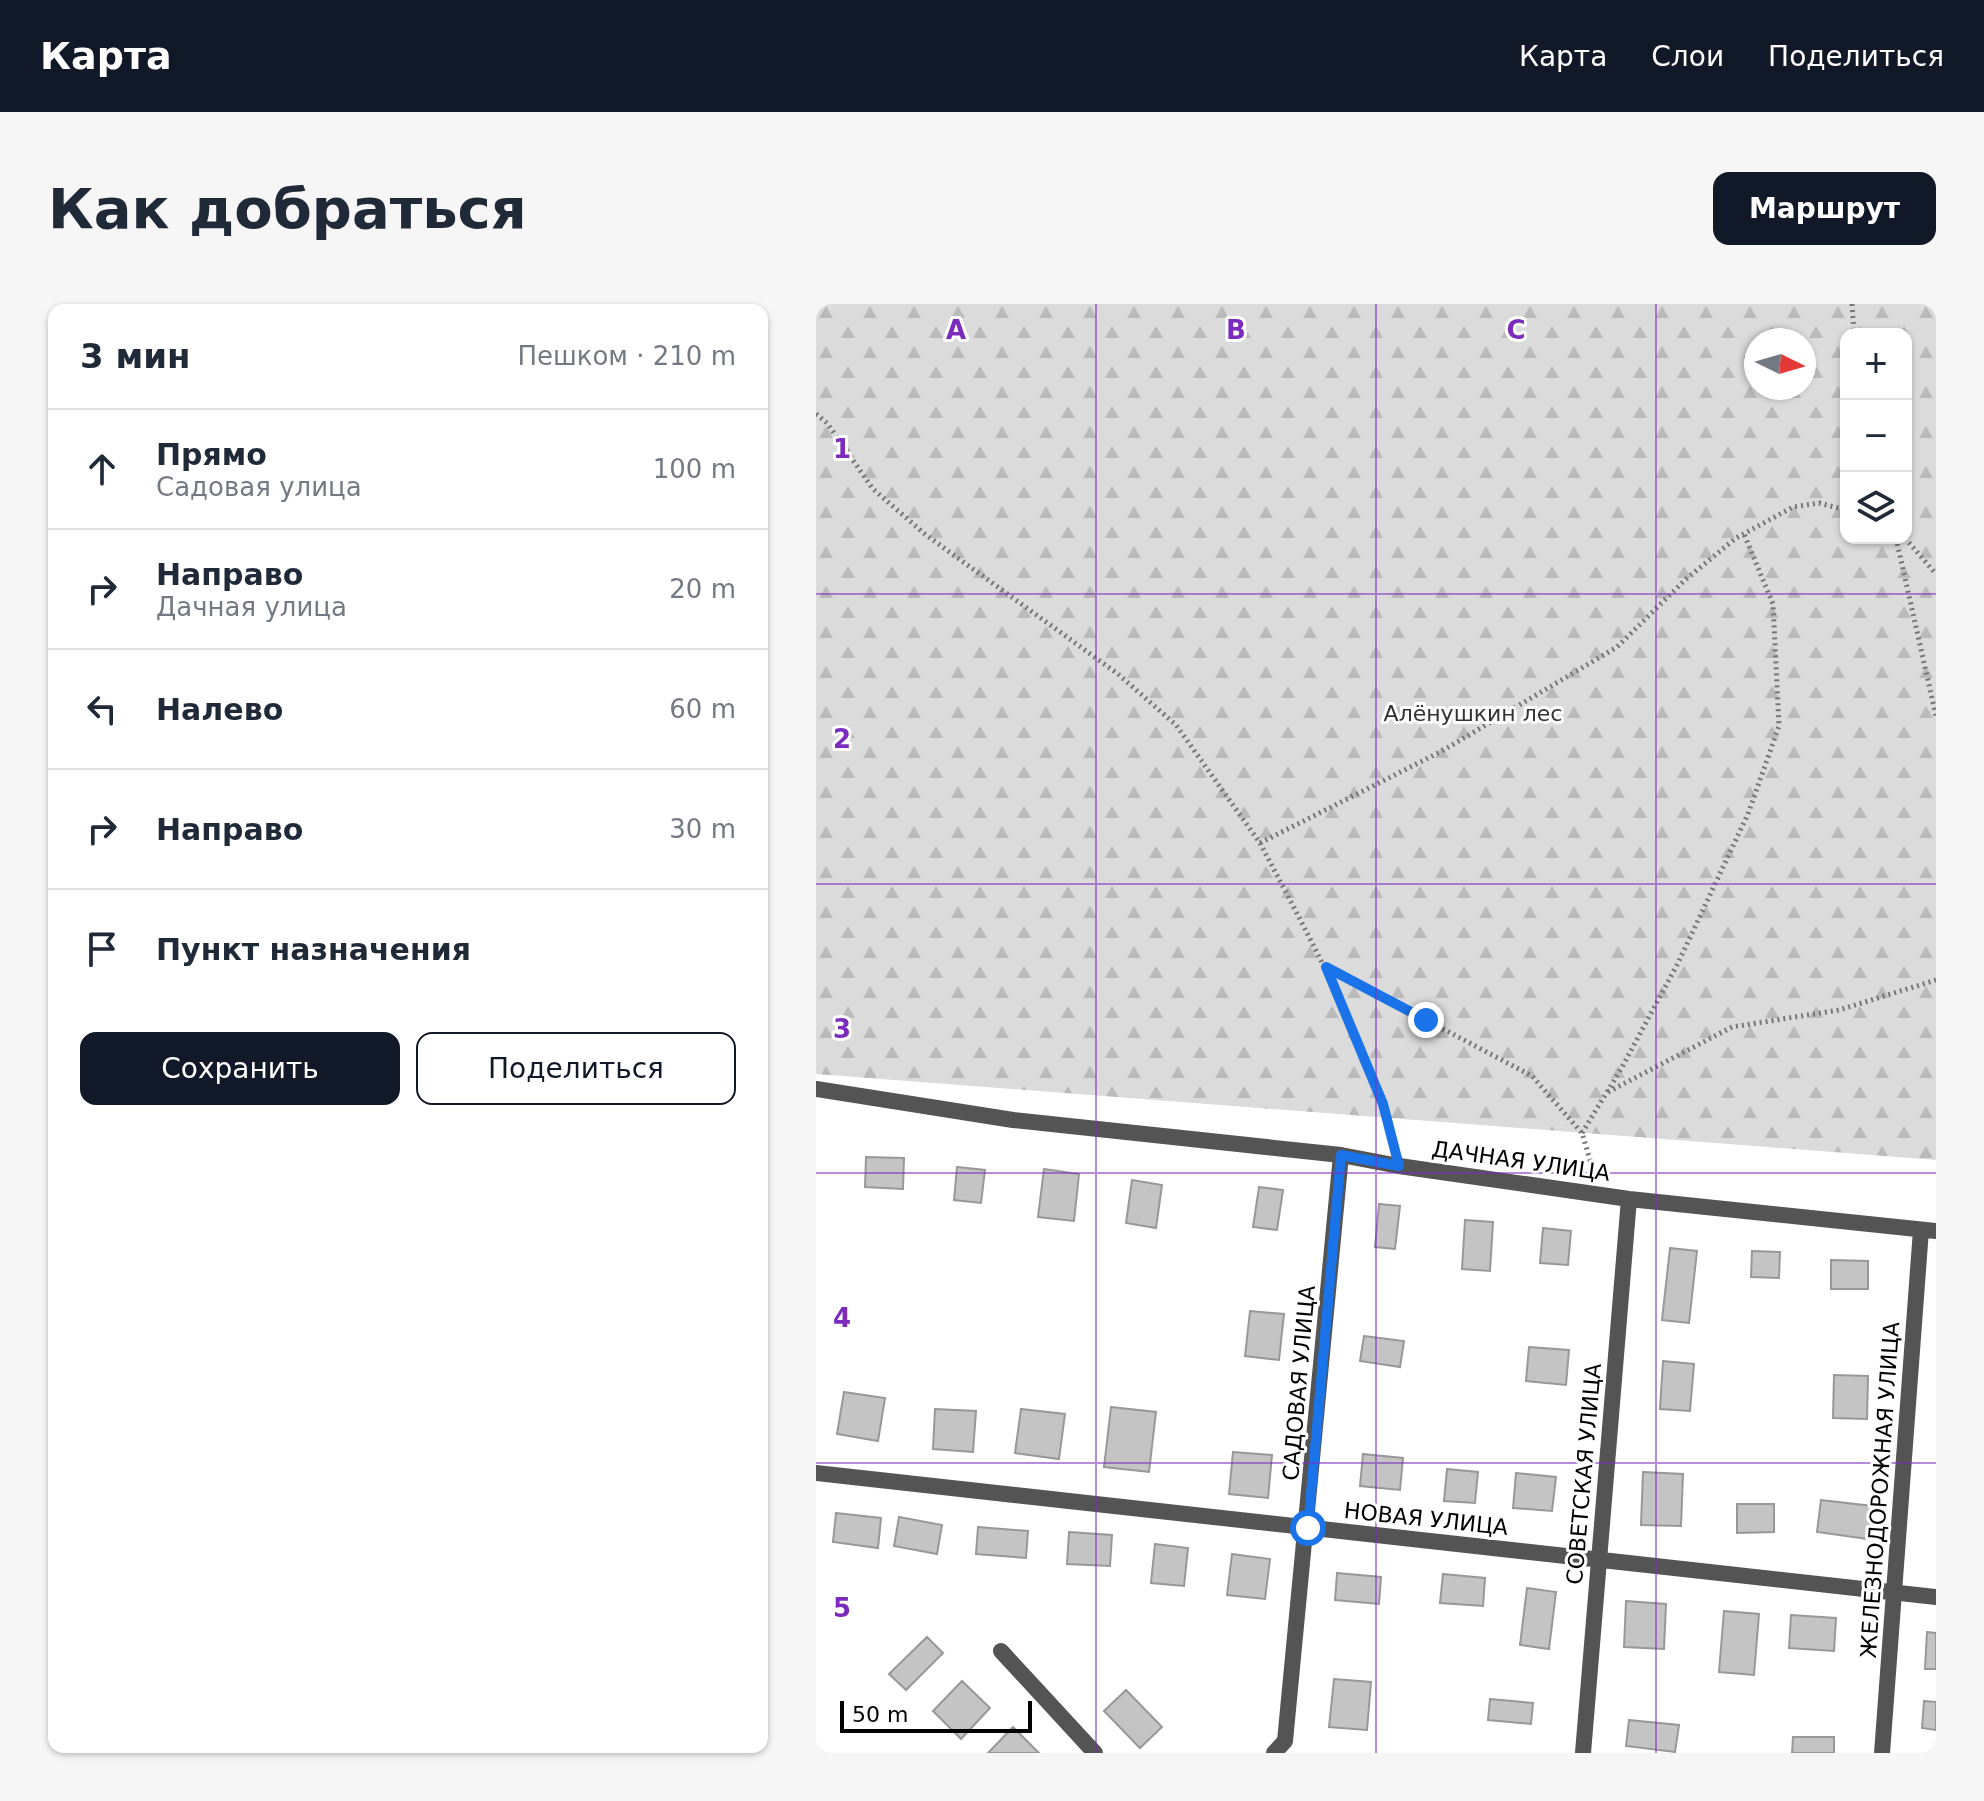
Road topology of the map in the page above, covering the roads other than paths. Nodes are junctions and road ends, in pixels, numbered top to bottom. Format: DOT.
graph roads {
  1 [pos="816,1089"];
  2 [pos="1341,1155"];
  3 [pos="1629,1199"];
  4 [pos="1929,1230"];
  5 [pos="816,1473"];
  6 [pos="1308,1528"];
  7 [pos="1599,1561"];
  8 [pos="1895,1593"];
  9 [pos="1936,1597"];
  10 [pos="1001,1651"];
  11 [pos="1095,1753"];
  12 [pos="1274,1753"];
  13 [pos="1583,1753"];
  14 [pos="1882,1753"];
  1 -- 2 [label="street, ДАЧНАЯ УЛИЦА"];
  2 -- 3 [label="street, ДАЧНАЯ УЛИЦА"];
  2 -- 6 [label="street, САДОВАЯ УЛИЦА"];
  3 -- 4 [label="street, ДАЧНАЯ УЛИЦА"];
  3 -- 7 [label="street, СОВЕТСКАЯ УЛИЦА"];
  4 -- 8 [label="street, ЖЕЛЕЗНОДОРОЖНАЯ УЛИЦА"];
  5 -- 6 [label="street, НОВАЯ УЛИЦА"];
  6 -- 7 [label="street, НОВАЯ УЛИЦА"];
  6 -- 12 [label="street, САДОВАЯ УЛИЦА"];
  7 -- 8 [label="street, НОВАЯ УЛИЦА"];
  7 -- 13 [label="street, СОВЕТСКАЯ УЛИЦА"];
  8 -- 9 [label="street, НОВАЯ УЛИЦА"];
  8 -- 14 [label="street, ЖЕЛЕЗНОДОРОЖНАЯ УЛИЦА"];
  10 -- 11 [label="street"];
}
